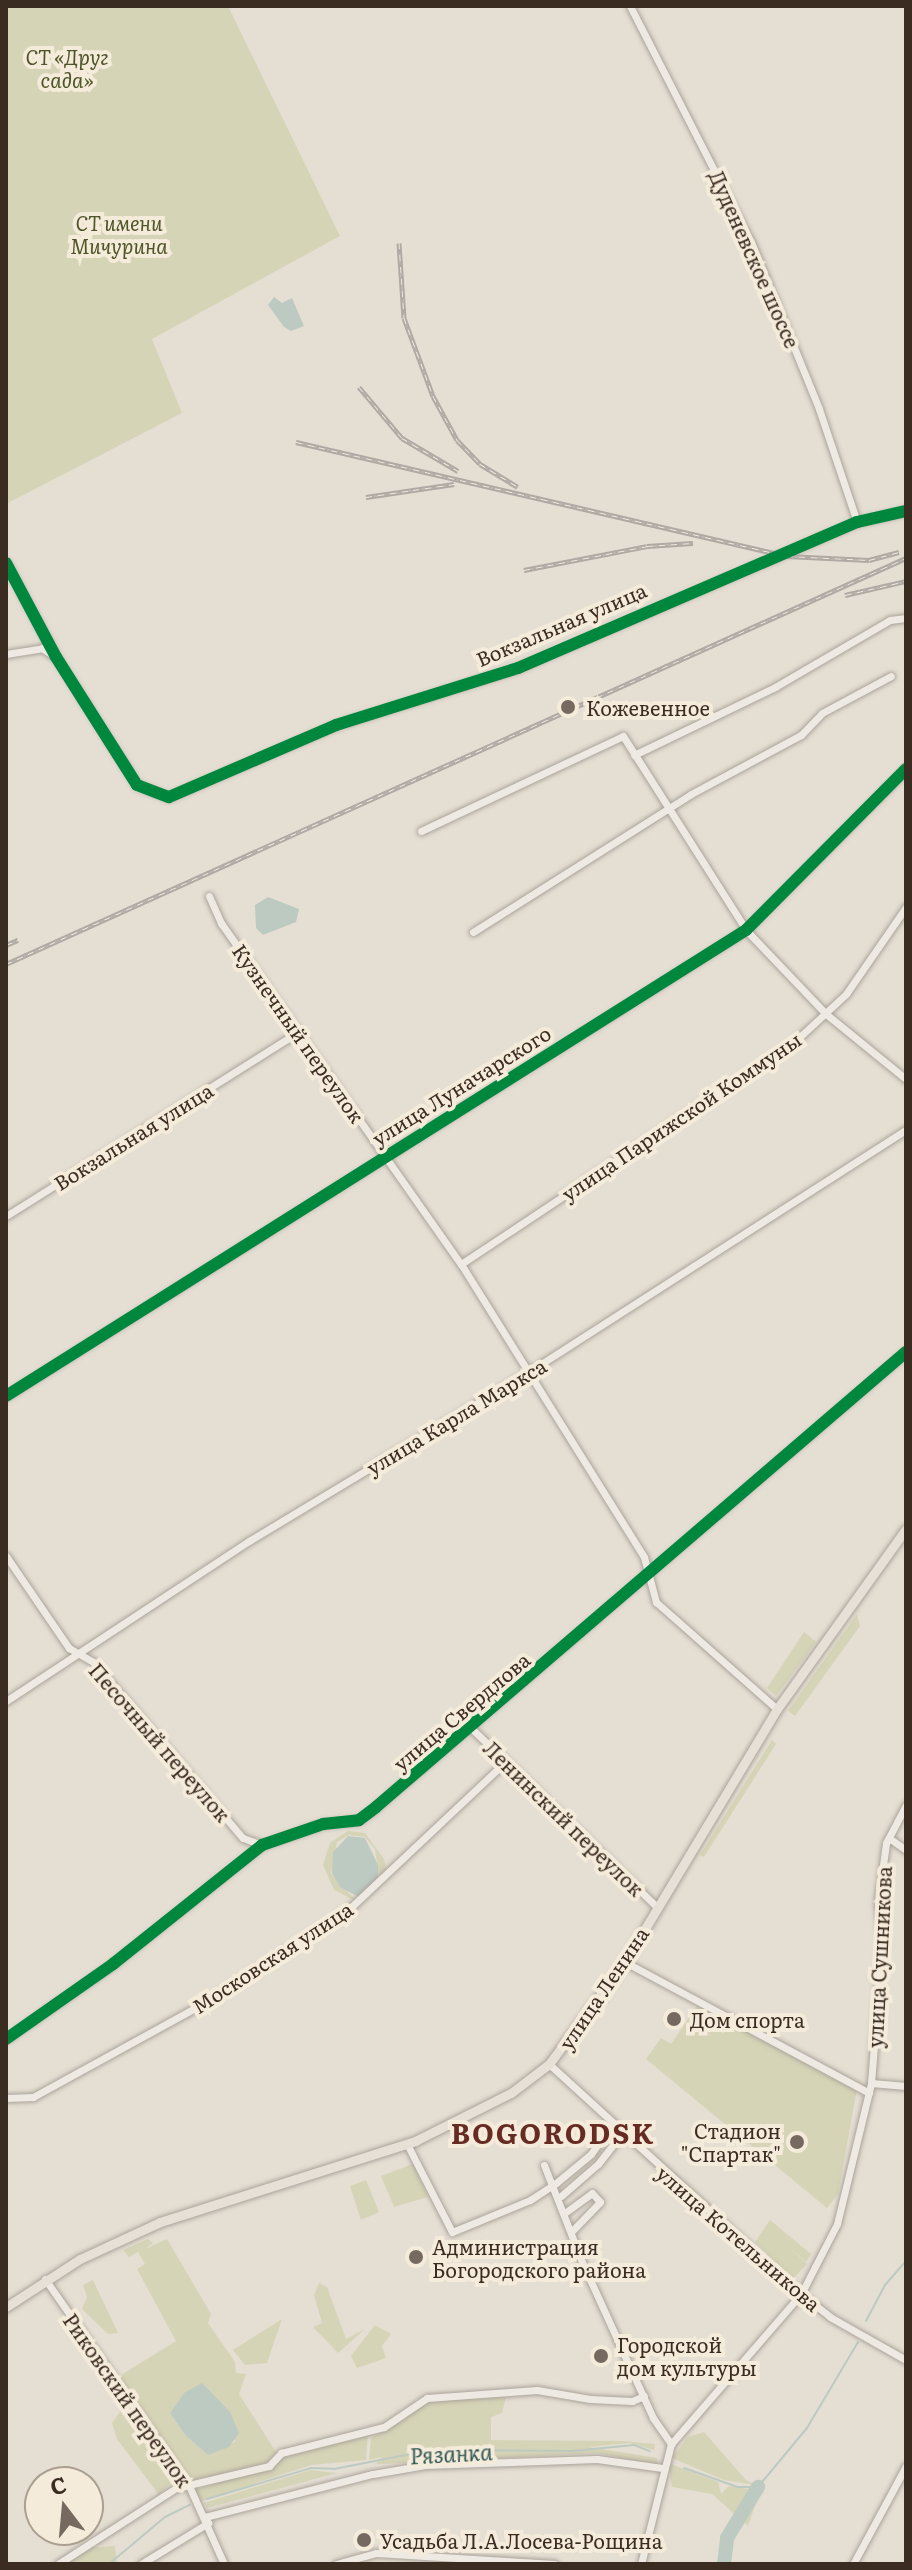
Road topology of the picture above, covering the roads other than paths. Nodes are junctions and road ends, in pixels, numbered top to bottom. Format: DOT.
graph roads {
  1 [pos="630,6"];
  2 [pos="906,511"];
  3 [pos="857,522"];
  4 [pos="6,563"];
  5 [pos="906,618"];
  6 [pos="6,654"];
  7 [pos="56,657"];
  8 [pos="891,676"];
  9 [pos="634,755"];
  10 [pos="906,769"];
  11 [pos="671,807"];
  12 [pos="421,831"];
  13 [pos="209,896"];
  14 [pos="906,907"];
  15 [pos="746,930"];
  16 [pos="473,932"];
  17 [pos="826,1014"];
  18 [pos="300,1031"];
  19 [pos="906,1079"];
  20 [pos="906,1130"];
  21 [pos="385,1157"];
  22 [pos="6,1216"];
  23 [pos="461,1264"];
  24 [pos="906,1352"];
  25 [pos="527,1373"];
  26 [pos="6,1396"];
  27 [pos="906,1529"];
  28 [pos="6,1556"];
  29 [pos="649,1577"];
  30 [pos="81,1653"];
  31 [pos="6,1701"];
  32 [pos="777,1709"];
  33 [pos="472,1729"];
  34 [pos="504,1763"];
  35 [pos="906,1805"];
  36 [pos="889,1838"];
  37 [pos="262,1845"];
  38 [pos="906,1850"];
  39 [pos="656,1906"];
  40 [pos="625,1962"];
  41 [pos="6,2039"];
  42 [pos="549,2064"];
  43 [pos="871,2083"];
  44 [pos="906,2086"];
  45 [pos="869,2093"];
  46 [pos="6,2098"];
  47 [pos="612,2124"];
  48 [pos="622,2133"];
  49 [pos="407,2144"];
  50 [pos="544,2165"];
  51 [pos="556,2183"];
  52 [pos="561,2196"];
  53 [pos="566,2212"];
  54 [pos="572,2231"];
  55 [pos="45,2279"];
  56 [pos="801,2294"];
  57 [pos="6,2307"];
  58 [pos="906,2360"];
  59 [pos="644,2396"];
  60 [pos="671,2444"];
  61 [pos="906,2466"];
  62 [pos="662,2468"];
  63 [pos="190,2488"];
  64 [pos="207,2520"];
  65 [pos="642,2561"];
  66 [pos="58,2564"];
  67 [pos="141,2564"];
  68 [pos="224,2564"];
  69 [pos="336,2564"];
  70 [pos="555,2564"];
  71 [pos="652,2564"];
  72 [pos="853,2564"];
  1 -- 3 [label="street, Дуденевское шоссе"];
  2 -- 3 [label="street, Вокзальная улица"];
  3 -- 7 [label="street, Вокзальная улица"];
  4 -- 7 [label="street"];
  5 -- 9 [label="street"];
  6 -- 7 [label="street"];
  8 -- 11 [label="street"];
  9 -- 11 [label="street"];
  9 -- 12 [label="street"];
  10 -- 15 [label="street, улица Луначарского"];
  11 -- 15 [label="street"];
  11 -- 16 [label="street"];
  13 -- 18 [label="street, Кузнечный переулок"];
  14 -- 17 [label="street, улица Парижской Коммуны"];
  15 -- 17 [label="street"];
  15 -- 21 [label="street, улица Луначарского"];
  17 -- 19 [label="street"];
  17 -- 23 [label="street, улица Парижской Коммуны"];
  18 -- 21 [label="street, Кузнечный переулок"];
  18 -- 22 [label="street, Вокзальная улица"];
  20 -- 25 [label="street, улица Карла Маркса"];
  21 -- 23 [label="street, Кузнечный переулок"];
  21 -- 26 [label="street, улица Луначарского"];
  23 -- 25 [label="street, Кузнечный переулок"];
  24 -- 29 [label="street, улица Свердлова"];
  25 -- 29 [label="street, Кузнечный переулок"];
  25 -- 30 [label="street, улица Карла Маркса"];
  27 -- 32 [label="main road, улица Ленина"];
  28 -- 30 [label="street, Песочный переулок"];
  29 -- 32 [label="street, Кузнечный переулок"];
  29 -- 33 [label="street, улица Свердлова"];
  30 -- 31 [label="street, улица Карла Маркса"];
  30 -- 37 [label="street, Песочный переулок"];
  32 -- 39 [label="main road, улица Ленина"];
  33 -- 34 [label="street, Ленинский переулок"];
  33 -- 37 [label="street, улица Свердлова"];
  34 -- 39 [label="street, Ленинский переулок"];
  34 -- 46 [label="street, Московская улица"];
  35 -- 36 [label="street, улица Сушникова"];
  36 -- 38 [label="street"];
  36 -- 43 [label="street, улица Сушникова"];
  37 -- 41 [label="street, улица Свердлова"];
  39 -- 40 [label="main road, улица Ленина"];
  40 -- 42 [label="main road, улица Ленина"];
  40 -- 45 [label="street"];
  42 -- 47 [label="street, улица Котельникова"];
  42 -- 49 [label="main road, улица Ленина"];
  43 -- 44 [label="street"];
  43 -- 45 [label="street, улица Сушникова"];
  45 -- 56 [label="street, улица Сушникова"];
  47 -- 48 [label="street, улица Котельникова"];
  47 -- 51 [label="street"];
  48 -- 52 [label="street"];
  48 -- 56 [label="street, улица Котельникова"];
  49 -- 51 [label="street"];
  49 -- 55 [label="main road, улица Ленина"];
  50 -- 51 [label="street"];
  51 -- 52 [label="street"];
  52 -- 53 [label="street"];
  53 -- 54 [label="street"];
  53 -- 54 [label="street"];
  54 -- 59 [label="street"];
  55 -- 57 [label="main road, улица Ленина"];
  55 -- 63 [label="street, Риковский переулок"];
  56 -- 58 [label="street, улица Котельникова"];
  56 -- 60 [label="street, улица Сушникова"];
  59 -- 60 [label="street"];
  59 -- 63 [label="street"];
  60 -- 62 [label="street"];
  61 -- 72 [label="street"];
  62 -- 64 [label="street"];
  62 -- 65 [label="street"];
  63 -- 64 [label="street, Риковский переулок"];
  63 -- 66 [label="street"];
  64 -- 67 [label="street"];
  64 -- 68 [label="street, Риковский переулок"];
  65 -- 71 [label="street"];
  69 -- 70 [label="street"];
}
